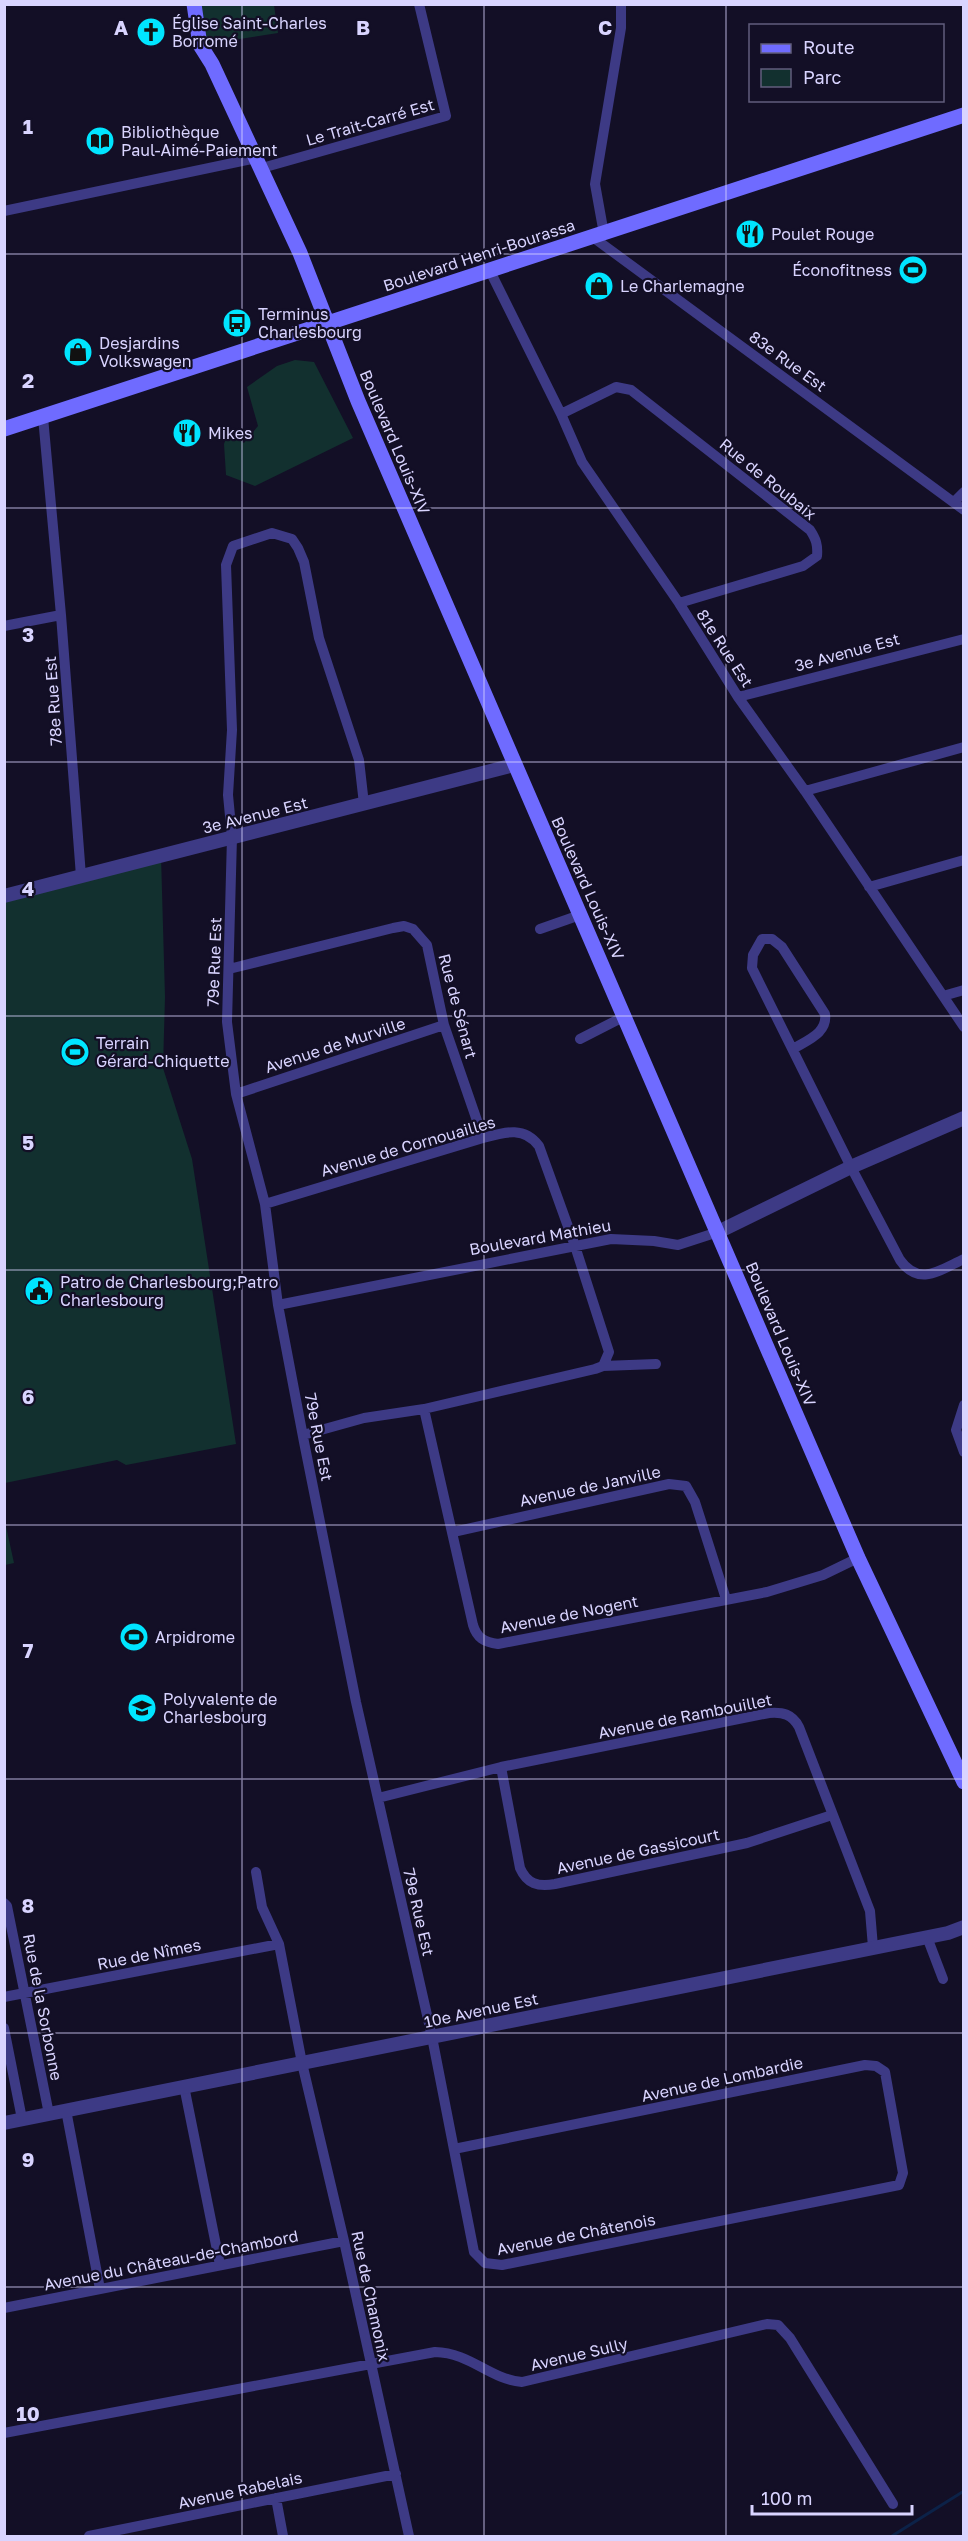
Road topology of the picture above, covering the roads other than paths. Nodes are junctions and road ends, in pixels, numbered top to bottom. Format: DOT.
graph roads {
  1 [pos="194,4"];
  2 [pos="419,4"];
  3 [pos="621,4"];
  4 [pos="963,115"];
  5 [pos="259,163"];
  6 [pos="4,212"];
  7 [pos="599,236"];
  8 [pos="489,269"];
  9 [pos="326,323"];
  10 [pos="561,414"];
  11 [pos="43,417"];
  12 [pos="4,429"];
  13 [pos="963,492"];
  14 [pos="954,502"];
  15 [pos="963,510"];
  16 [pos="679,603"];
  17 [pos="61,615"];
  18 [pos="4,626"];
  19 [pos="963,639"];
  20 [pos="738,697"];
  21 [pos="963,747"];
  22 [pos="514,765"];
  23 [pos="805,791"];
  24 [pos="364,804"];
  25 [pos="232,837"];
  26 [pos="963,860"];
  27 [pos="81,876"];
  28 [pos="870,887"];
  29 [pos="4,896"];
  30 [pos="580,915"];
  31 [pos="540,929"];
  32 [pos="229,969"];
  33 [pos="963,990"];
  34 [pos="943,996"];
  35 [pos="625,1016"];
  36 [pos="444,1025"];
  37 [pos="963,1027"];
  38 [pos="580,1039"];
  39 [pos="793,1049"];
  40 [pos="236,1094"];
  41 [pos="963,1118"];
  42 [pos="483,1138"];
  43 [pos="851,1167"];
  44 [pos="265,1204"];
  45 [pos="718,1232"];
  46 [pos="575,1246"];
  47 [pos="963,1259"];
  48 [pos="278,1305"];
  49 [pos="656,1364"];
  50 [pos="603,1366"];
  51 [pos="963,1405"];
  52 [pos="424,1408"];
  53 [pos="303,1435"];
  54 [pos="963,1452"];
  55 [pos="453,1532"];
  56 [pos="858,1558"];
  57 [pos="726,1599"];
  58 [pos="501,1767"];
  59 [pos="963,1782"];
  60 [pos="378,1798"];
  61 [pos="832,1815"];
  62 [pos="256,1872"];
  63 [pos="6,1905"];
  64 [pos="963,1927"];
  65 [pos="927,1937"];
  66 [pos="279,1944"];
  67 [pos="873,1947"];
  68 [pos="943,1980"];
  69 [pos="25,1993"];
  70 [pos="4,1997"];
  71 [pos="4,2028"];
  72 [pos="432,2037"];
  73 [pos="302,2063"];
  74 [pos="184,2086"];
  75 [pos="66,2110"];
  76 [pos="49,2114"];
  77 [pos="22,2119"];
  78 [pos="4,2123"];
  79 [pos="454,2149"];
  80 [pos="901,2181"];
  81 [pos="344,2241"];
  82 [pos="220,2265"];
  83 [pos="100,2289"];
  84 [pos="4,2308"];
  85 [pos="371,2363"];
  86 [pos="4,2433"];
  87 [pos="396,2474"];
  88 [pos="276,2498"];
  89 [pos="893,2504"];
  90 [pos="89,2536"];
  91 [pos="283,2536"];
  92 [pos="409,2536"];
  1 -- 5 [label="main road, Boulevard Louis-XIV"];
  2 -- 5 [label="street, Le Trait-Carré Est"];
  3 -- 7 [label="street"];
  4 -- 7 [label="main road, Boulevard Henri-Bourassa"];
  5 -- 6 [label="street, Le Trait-Carré Est"];
  5 -- 9 [label="main road, Boulevard Louis-XIV"];
  7 -- 8 [label="main road, Boulevard Henri-Bourassa"];
  7 -- 14 [label="street, 83e Rue Est"];
  8 -- 9 [label="main road, Boulevard Henri-Bourassa"];
  8 -- 10 [label="street, 81e Rue Est"];
  9 -- 11 [label="main road, Boulevard Henri-Bourassa"];
  9 -- 22 [label="main road, Boulevard Louis-XIV"];
  10 -- 16 [label="street, 81e Rue Est"];
  10 -- 16 [label="street, Rue de Roubaix"];
  11 -- 12 [label="main road, Boulevard Henri-Bourassa"];
  11 -- 17 [label="street, 78e Rue Est"];
  13 -- 14 [label="street"];
  14 -- 15 [label="street, 83e Rue Est"];
  16 -- 20 [label="street, 81e Rue Est"];
  17 -- 18 [label="street"];
  17 -- 27 [label="street, 78e Rue Est"];
  19 -- 20 [label="street, 3e Avenue Est"];
  20 -- 23 [label="street, 81e Rue Est"];
  21 -- 23 [label="street"];
  22 -- 24 [label="street, 3e Avenue Est"];
  22 -- 30 [label="main road, Boulevard Louis-XIV"];
  23 -- 28 [label="street, 81e Rue Est"];
  24 -- 25 [label="street, 3e Avenue Est"];
  24 -- 25 [label="street, 79e Rue Est"];
  25 -- 27 [label="street, 3e Avenue Est"];
  25 -- 32 [label="street, 79e Rue Est"];
  26 -- 28 [label="street"];
  27 -- 29 [label="street, 3e Avenue Est"];
  28 -- 34 [label="street, 81e Rue Est"];
  30 -- 31 [label="street"];
  30 -- 35 [label="main road, Boulevard Louis-XIV"];
  32 -- 36 [label="street, Rue de Sénart"];
  32 -- 40 [label="street, 79e Rue Est"];
  33 -- 34 [label="street"];
  34 -- 37 [label="street, 81e Rue Est"];
  35 -- 38 [label="street"];
  35 -- 45 [label="main road, Boulevard Louis-XIV"];
  36 -- 40 [label="street, Avenue de Murville"];
  36 -- 42 [label="street, Rue de Sénart"];
  39 -- 39 [label="street"];
  39 -- 43 [label="street"];
  40 -- 44 [label="street, 79e Rue Est"];
  41 -- 43 [label="street, Boulevard Mathieu"];
  42 -- 44 [label="street, Avenue de Cornouailles"];
  42 -- 46 [label="street, Avenue de Cornouailles"];
  43 -- 45 [label="street, Boulevard Mathieu"];
  43 -- 47 [label="street"];
  44 -- 48 [label="street, 79e Rue Est"];
  45 -- 46 [label="street, Boulevard Mathieu"];
  45 -- 56 [label="main road, Boulevard Louis-XIV"];
  46 -- 48 [label="street, Boulevard Mathieu"];
  46 -- 50 [label="street, Avenue de Cornouailles"];
  48 -- 53 [label="street, 79e Rue Est"];
  49 -- 50 [label="street"];
  50 -- 52 [label="street"];
  51 -- 54 [label="street"];
  52 -- 53 [label="street"];
  52 -- 55 [label="street, Avenue de Nogent"];
  53 -- 60 [label="street, 79e Rue Est"];
  55 -- 57 [label="street, Avenue de Janville"];
  55 -- 57 [label="street, Avenue de Nogent"];
  56 -- 57 [label="street, Avenue de Nogent"];
  56 -- 59 [label="main road, Boulevard Louis-XIV"];
  58 -- 60 [label="street, Avenue de Rambouillet"];
  58 -- 61 [label="street, Avenue de Rambouillet"];
  58 -- 61 [label="street, Avenue de Gassicourt"];
  60 -- 72 [label="street, 79e Rue Est"];
  61 -- 67 [label="street, Avenue de Rambouillet"];
  62 -- 66 [label="street"];
  63 -- 69 [label="street, Rue de la Sorbonne"];
  64 -- 65 [label="street, 10e Avenue Est"];
  65 -- 67 [label="street, 10e Avenue Est"];
  65 -- 68 [label="street"];
  66 -- 69 [label="street, Rue de Nîmes"];
  66 -- 73 [label="street"];
  67 -- 72 [label="street, 10e Avenue Est"];
  69 -- 70 [label="street, Rue de Nîmes"];
  69 -- 76 [label="street, Rue de la Sorbonne"];
  71 -- 77 [label="street"];
  72 -- 73 [label="street, 10e Avenue Est"];
  72 -- 79 [label="street, Avenue de Châtenois"];
  73 -- 74 [label="street, 10e Avenue Est"];
  73 -- 81 [label="street, Rue de Chamonix"];
  74 -- 75 [label="street, 10e Avenue Est"];
  74 -- 82 [label="street"];
  75 -- 76 [label="street, 10e Avenue Est"];
  75 -- 83 [label="street"];
  76 -- 77 [label="street, 10e Avenue Est"];
  77 -- 78 [label="street, 10e Avenue Est"];
  79 -- 80 [label="street, Avenue de Châtenois"];
  79 -- 80 [label="street, Avenue de Lombardie"];
  81 -- 82 [label="street, Avenue du Château-de-Chambord"];
  81 -- 85 [label="street, Rue de Chamonix"];
  82 -- 83 [label="street, Avenue du Château-de-Chambord"];
  83 -- 84 [label="street, Avenue du Château-de-Chambord"];
  85 -- 86 [label="street, Avenue Sully"];
  85 -- 87 [label="street, Rue de Chamonix"];
  85 -- 89 [label="street, Avenue Sully"];
  87 -- 88 [label="street, Avenue Rabelais"];
  87 -- 92 [label="street, Rue de Chamonix"];
  88 -- 90 [label="street, Avenue Rabelais"];
  88 -- 91 [label="street"];
}
